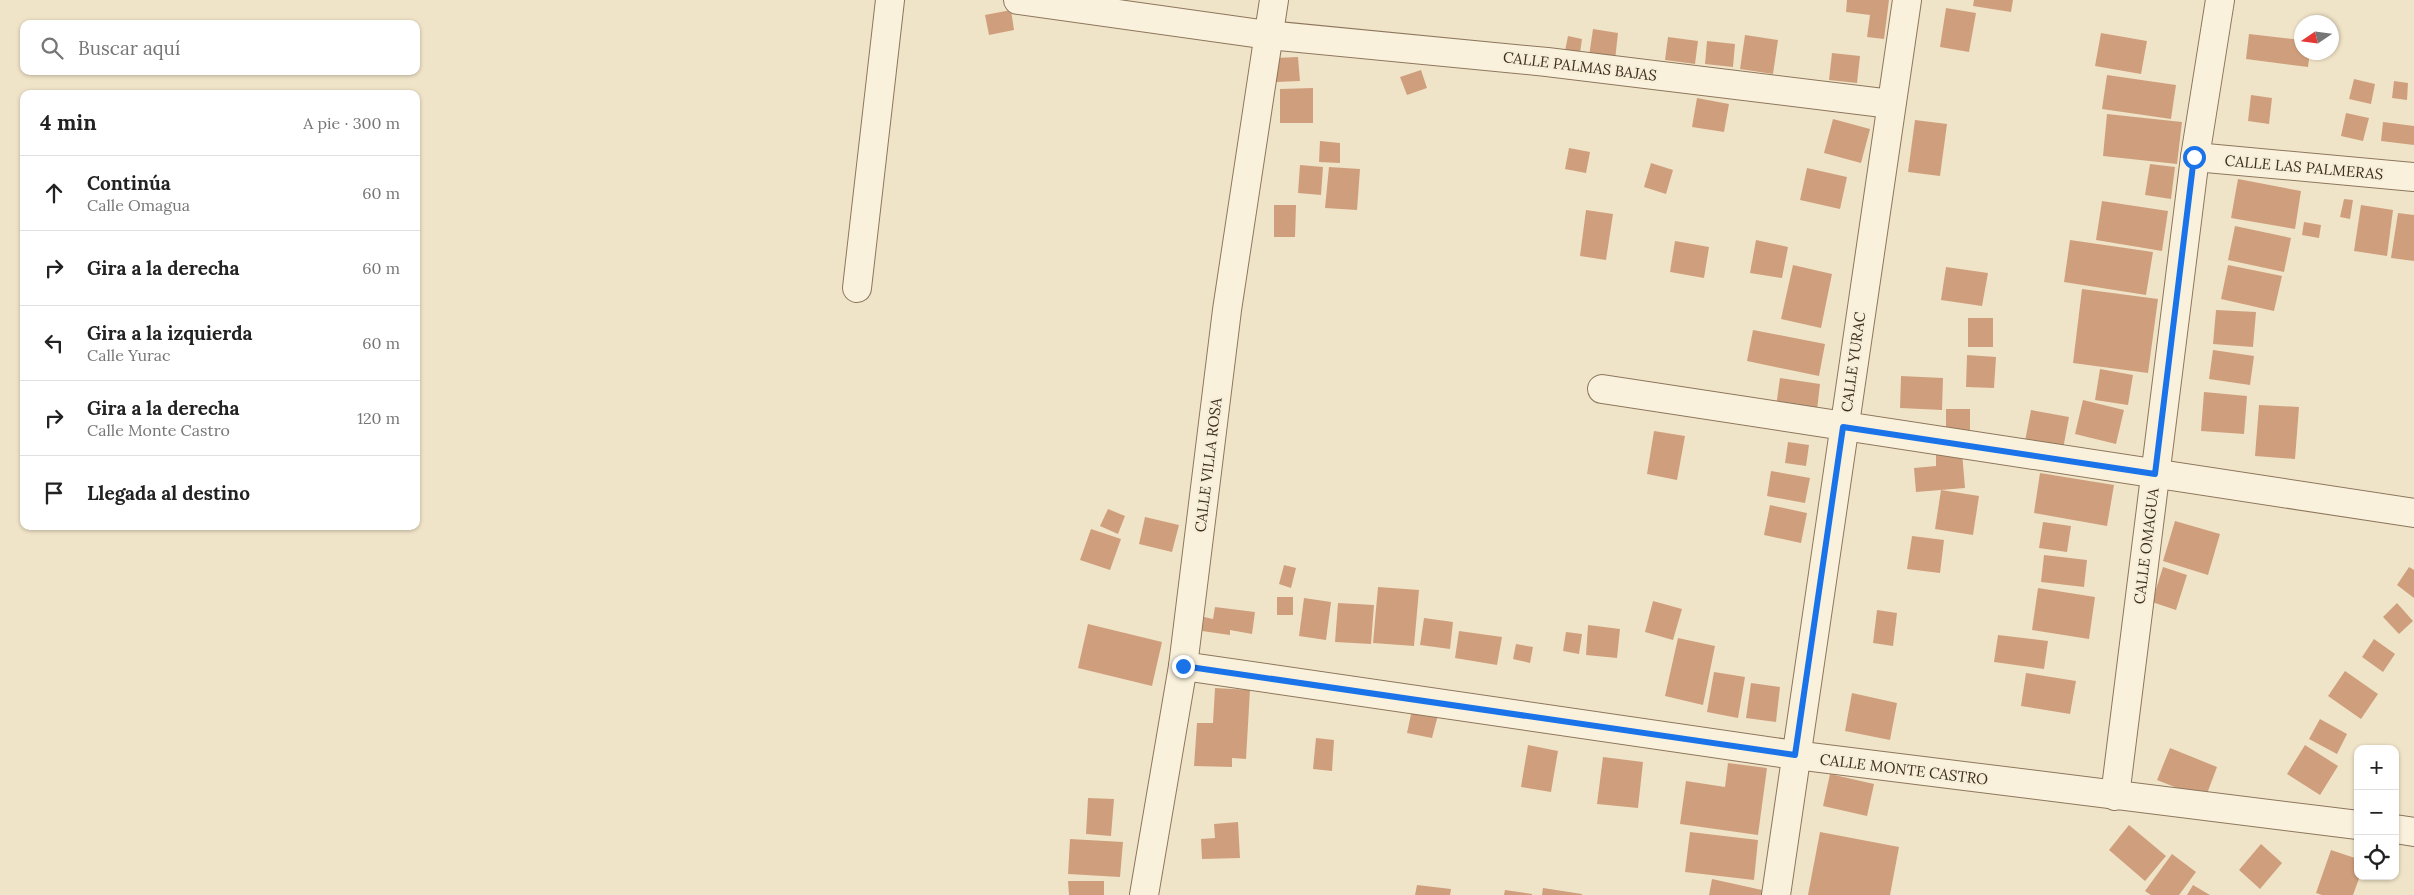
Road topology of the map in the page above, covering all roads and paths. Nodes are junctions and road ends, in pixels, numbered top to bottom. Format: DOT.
graph roads {
  1 [pos="890,0"];
  2 [pos="1018,0"];
  3 [pos="1274,0"];
  4 [pos="1907,0"];
  5 [pos="2220,0"];
  6 [pos="1268,35"];
  7 [pos="1891,104"];
  8 [pos="2194,157"];
  9 [pos="2414,177"];
  10 [pos="857,288"];
  11 [pos="1602,389"];
  12 [pos="1843,427"];
  13 [pos="2155,474"];
  14 [pos="2414,513"];
  15 [pos="1183,666"];
  16 [pos="1795,755"];
  17 [pos="2115,796"];
  18 [pos="2354,825"];
  19 [pos="2399,830"];
  20 [pos="2414,832"];
  21 [pos="1144,895"];
  22 [pos="1776,895"];
  1 -- 10 [label="street"];
  2 -- 6 [label="street, CALLE PALMAS BAJAS"];
  3 -- 6 [label="street, CALLE VILLA ROSA"];
  4 -- 7 [label="street, CALLE YURAC"];
  5 -- 8 [label="street, CALLE OMAGUA"];
  6 -- 7 [label="street, CALLE PALMAS BAJAS"];
  6 -- 15 [label="street, CALLE VILLA ROSA"];
  7 -- 12 [label="street, CALLE YURAC"];
  8 -- 9 [label="street, CALLE LAS PALMERAS"];
  8 -- 13 [label="street, CALLE OMAGUA"];
  11 -- 12 [label="street"];
  12 -- 13 [label="street"];
  12 -- 16 [label="street, CALLE YURAC"];
  13 -- 14 [label="street"];
  13 -- 17 [label="street, CALLE OMAGUA"];
  15 -- 16 [label="street, CALLE MONTE CASTRO"];
  15 -- 21 [label="street, CALLE VILLA ROSA"];
  16 -- 17 [label="street, CALLE MONTE CASTRO"];
  16 -- 22 [label="street, CALLE YURAC"];
  17 -- 18 [label="street, CALLE MONTE CASTRO"];
  19 -- 20 [label="street"];
}
